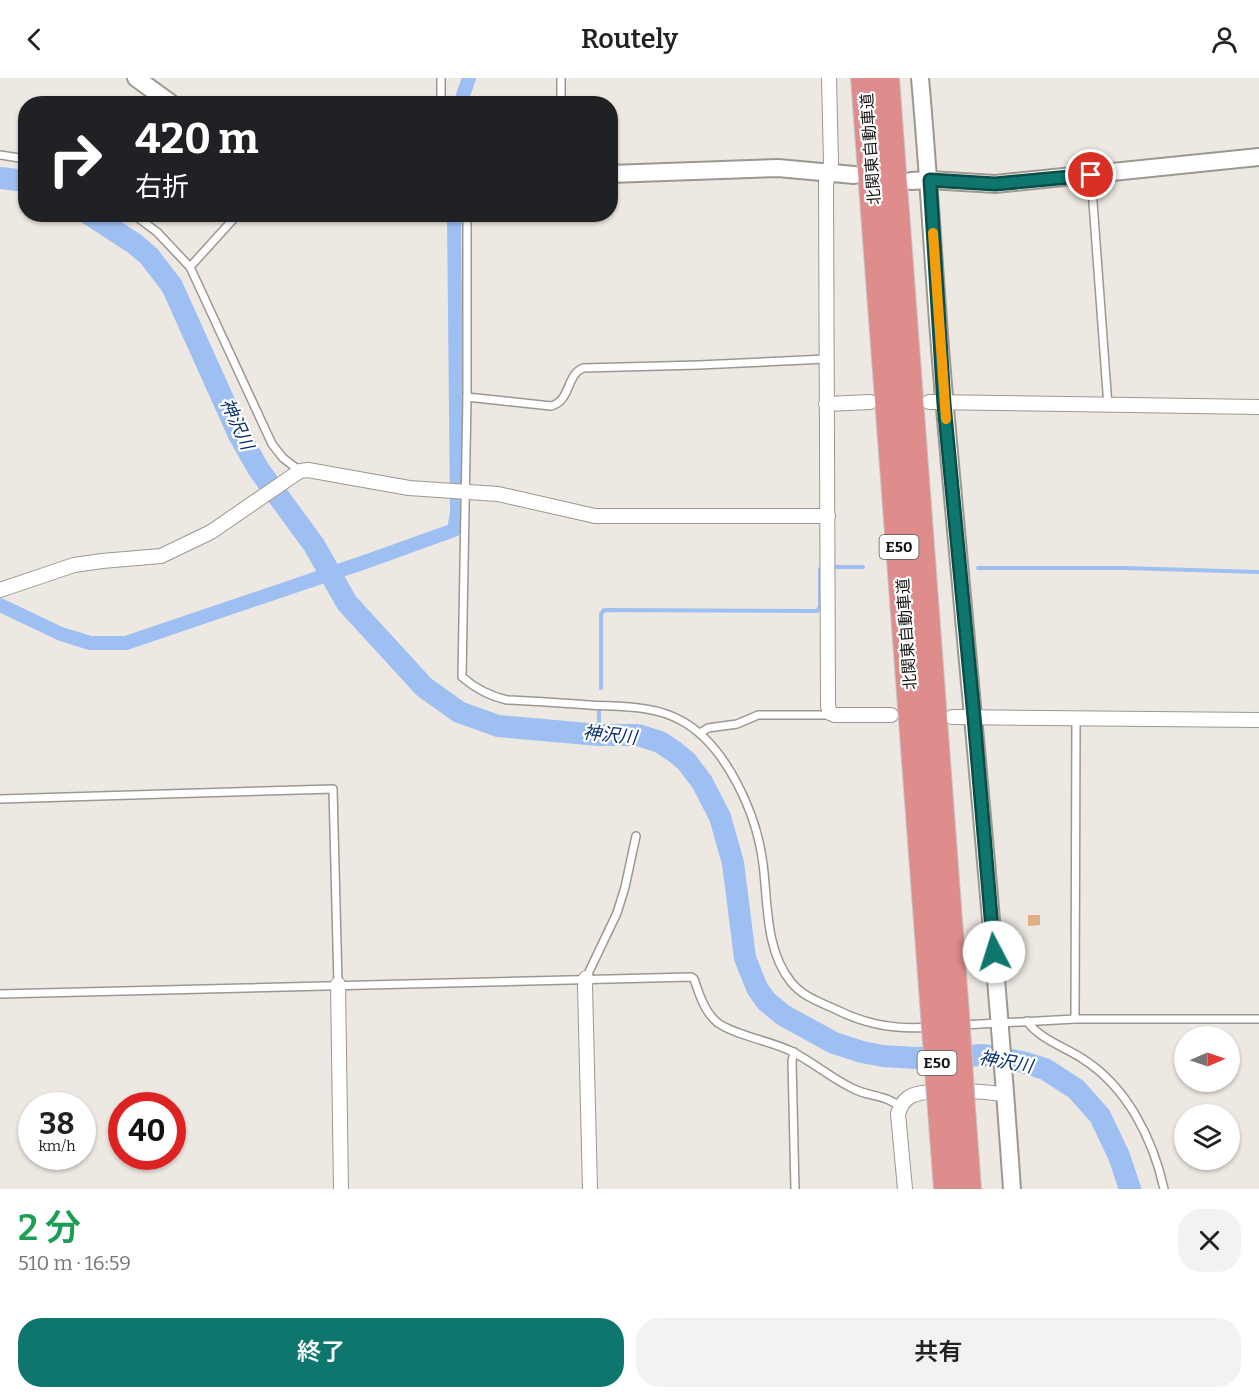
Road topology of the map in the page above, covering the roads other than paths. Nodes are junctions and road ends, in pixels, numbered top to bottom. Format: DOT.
graph roads {
  1 [pos="136,78"];
  2 [pos="441,78"];
  3 [pos="561,78"];
  4 [pos="827,78"];
  5 [pos="864,78"];
  6 [pos="886,78"];
  7 [pos="920,78"];
  8 [pos="161,96"];
  9 [pos="441,96"];
  10 [pos="561,96"];
  11 [pos="0,155"];
  12 [pos="1259,157"];
  13 [pos="18,158"];
  14 [pos="828,172"];
  15 [pos="618,174"];
  16 [pos="854,175"];
  17 [pos="1091,175"];
  18 [pos="930,180"];
  19 [pos="911,182"];
  20 [pos="144,222"];
  21 [pos="231,222"];
  22 [pos="467,222"];
  23 [pos="190,267"];
  24 [pos="826,359"];
  25 [pos="467,397"];
  26 [pos="870,402"];
  27 [pos="937,403"];
  28 [pos="826,404"];
  29 [pos="1108,406"];
  30 [pos="1259,407"];
  31 [pos="296,474"];
  32 [pos="459,492"];
  33 [pos="828,516"];
  34 [pos="0,590"];
  35 [pos="830,713"];
  36 [pos="891,716"];
  37 [pos="952,717"];
  38 [pos="974,717"];
  39 [pos="1076,717"];
  40 [pos="1259,720"];
  41 [pos="700,733"];
  42 [pos="0,799"];
  43 [pos="636,836"];
  44 [pos="586,978"];
  45 [pos="338,984"];
  46 [pos="0,994"];
  47 [pos="945,1014"];
  48 [pos="1075,1019"];
  49 [pos="1259,1019"];
  50 [pos="1027,1021"];
  51 [pos="1000,1028"];
  52 [pos="794,1052"];
  53 [pos="1005,1095"];
  54 [pos="900,1107"];
  55 [pos="952,1109"];
  56 [pos="341,1189"];
  57 [pos="590,1189"];
  58 [pos="795,1189"];
  59 [pos="905,1189"];
  60 [pos="947,1189"];
  61 [pos="968,1189"];
  62 [pos="1012,1189"];
  63 [pos="1164,1189"];
  1 -- 8 [label="street"];
  2 -- 9 [label="lane"];
  3 -- 10 [label="lane"];
  4 -- 14 [label="street"];
  5 -- 47 [label="highway, 北関東自動車道 / E50"];
  6 -- 47 [label="highway, 北関東自動車道 / E50"];
  7 -- 18 [label="street"];
  11 -- 13 [label="lane"];
  12 -- 17 [label="street"];
  14 -- 15 [label="street"];
  14 -- 16 [label="street"];
  14 -- 24 [label="street"];
  17 -- 18 [label="street"];
  17 -- 29 [label="lane"];
  18 -- 19 [label="street"];
  18 -- 27 [label="street"];
  20 -- 23 [label="lane"];
  21 -- 23 [label="lane"];
  22 -- 25 [label="lane"];
  23 -- 31 [label="lane"];
  24 -- 25 [label="lane"];
  24 -- 28 [label="street"];
  25 -- 32 [label="lane"];
  26 -- 28 [label="street"];
  27 -- 29 [label="street"];
  27 -- 38 [label="street"];
  28 -- 33 [label="street"];
  29 -- 30 [label="street"];
  31 -- 32 [label="street"];
  31 -- 34 [label="street"];
  32 -- 33 [label="street"];
  32 -- 41 [label="lane"];
  33 -- 35 [label="street"];
  35 -- 36 [label="street"];
  35 -- 41 [label="lane"];
  37 -- 38 [label="street"];
  38 -- 39 [label="street"];
  38 -- 51 [label="street"];
  39 -- 40 [label="street"];
  39 -- 48 [label="lane"];
  41 -- 51 [label="lane"];
  42 -- 45 [label="lane"];
  43 -- 44 [label="lane"];
  44 -- 45 [label="lane"];
  44 -- 52 [label="lane"];
  44 -- 57 [label="street"];
  45 -- 46 [label="lane"];
  45 -- 56 [label="street"];
  47 -- 55 [label="highway, 北関東自動車道 / E50, bridge"];
  48 -- 49 [label="lane"];
  48 -- 50 [label="lane"];
  50 -- 51 [label="lane"];
  50 -- 63 [label="lane"];
  51 -- 53 [label="street"];
  52 -- 54 [label="lane"];
  52 -- 58 [label="lane"];
  53 -- 54 [label="street"];
  53 -- 62 [label="street"];
  54 -- 59 [label="street"];
  55 -- 60 [label="highway, 北関東自動車道 / E50"];
  55 -- 61 [label="highway, 北関東自動車道 / E50"];
}
